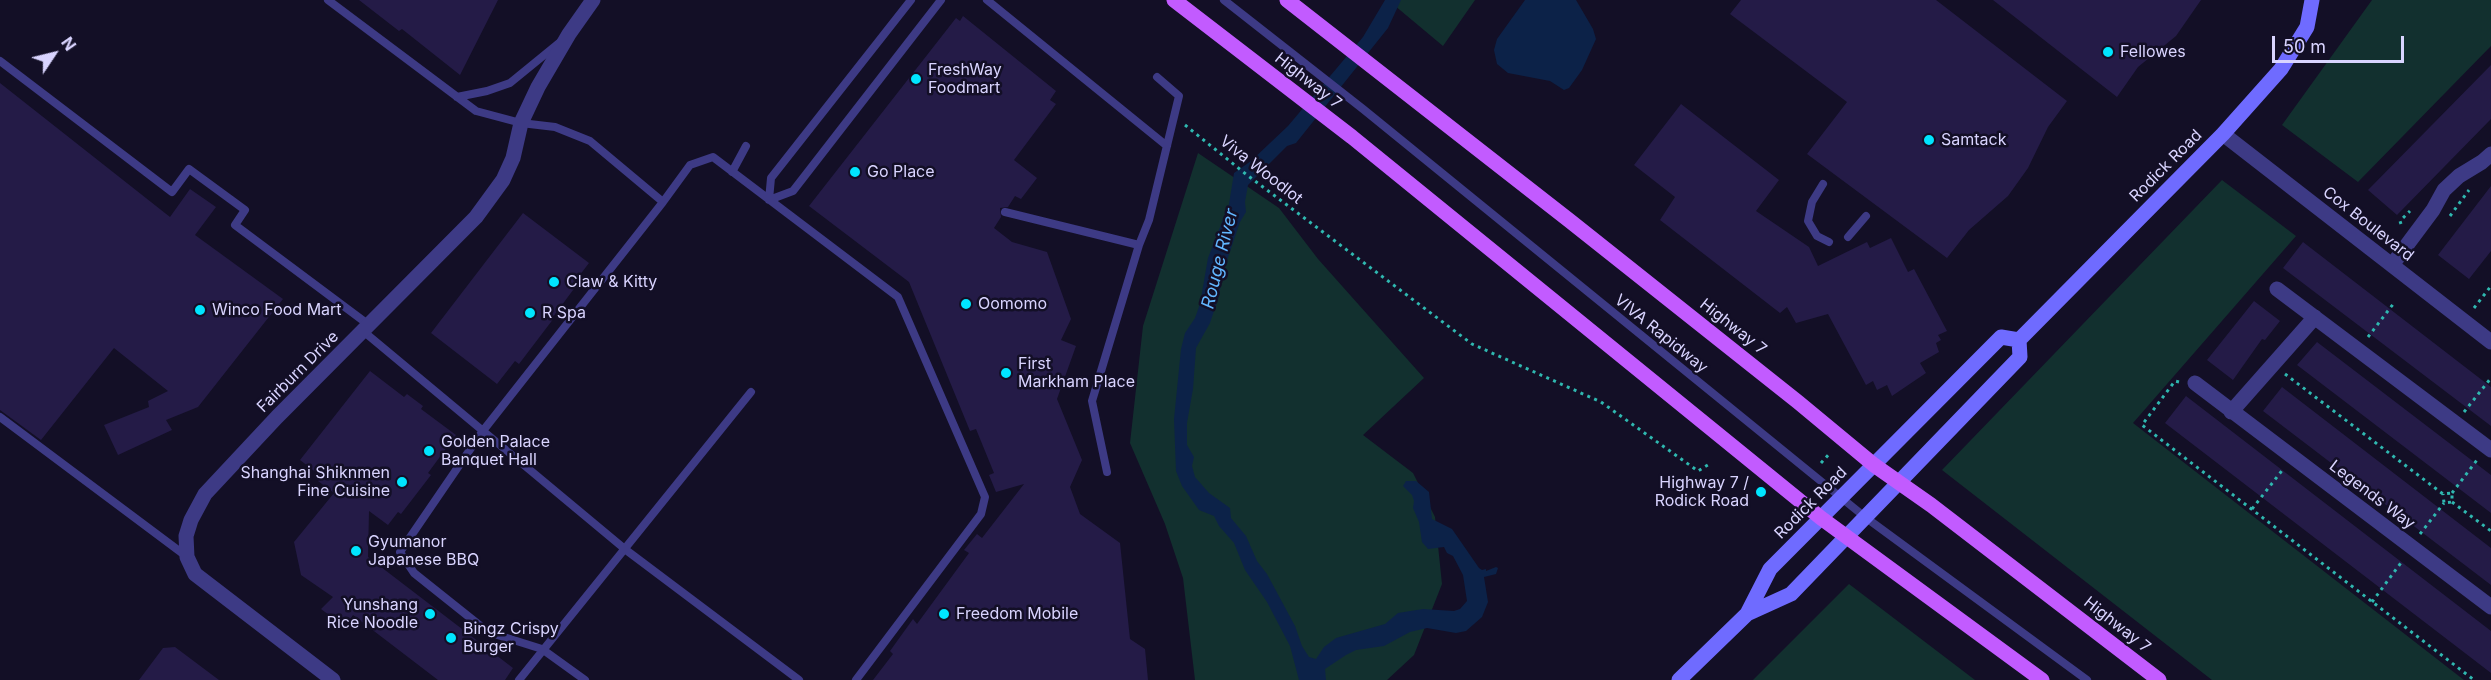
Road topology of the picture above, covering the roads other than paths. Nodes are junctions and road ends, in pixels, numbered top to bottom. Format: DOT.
graph roads {
  1 [pos="328,0"];
  2 [pos="346,0"];
  3 [pos="593,0"];
  4 [pos="911,0"];
  5 [pos="941,0"];
  6 [pos="987,0"];
  7 [pos="1174,0"];
  8 [pos="1224,0"];
  9 [pos="1287,0"];
  10 [pos="2312,0"];
  11 [pos="340,9"];
  12 [pos="569,34"];
  13 [pos="0,61"];
  14 [pos="1157,77"];
  15 [pos="457,97"];
  16 [pos="521,123"];
  17 [pos="2223,134"];
  18 [pos="746,146"];
  19 [pos="1167,146"];
  20 [pos="2491,154"];
  21 [pos="732,171"];
  22 [pos="1823,184"];
  23 [pos="769,200"];
  24 [pos="663,202"];
  25 [pos="1005,212"];
  26 [pos="1866,216"];
  27 [pos="1848,237"];
  28 [pos="1829,242"];
  29 [pos="1139,245"];
  30 [pos="2392,265"];
  31 [pos="2277,289"];
  32 [pos="2315,317"];
  33 [pos="366,328"];
  34 [pos="2019,340"];
  35 [pos="2491,342"];
  36 [pos="2195,383"];
  37 [pos="751,392"];
  38 [pos="2231,412"];
  39 [pos="0,417"];
  40 [pos="482,432"];
  41 [pos="2489,449"];
  42 [pos="1874,465"];
  43 [pos="1107,472"];
  44 [pos="1899,483"];
  45 [pos="1841,497"];
  46 [pos="1865,516"];
  47 [pos="1821,518"];
  48 [pos="1846,536"];
  49 [pos="626,550"];
  50 [pos="187,557"];
  51 [pos="2491,607"];
  52 [pos="1747,614"];
  53 [pos="542,648"];
  54 [pos="333,680"];
  55 [pos="519,680"];
  56 [pos="585,680"];
  57 [pos="799,680"];
  58 [pos="856,680"];
  59 [pos="1679,680"];
  60 [pos="2042,680"];
  61 [pos="2087,680"];
  62 [pos="2159,680"];
  1 -- 11 [label="lane"];
  2 -- 11 [label="lane"];
  3 -- 12 [label="street, Fairburn Drive"];
  4 -- 23 [label="lane"];
  5 -- 23 [label="lane"];
  6 -- 19 [label="lane"];
  7 -- 47 [label="main road, Highway 7"];
  8 -- 45 [label="lane, VIVA Rapidway"];
  9 -- 42 [label="main road, Highway 7"];
  10 -- 17 [label="main road, Rodick Road"];
  11 -- 15 [label="lane"];
  12 -- 15 [label="lane"];
  12 -- 16 [label="street, Fairburn Drive"];
  13 -- 33 [label="lane"];
  14 -- 19 [label="lane"];
  15 -- 16 [label="lane"];
  16 -- 24 [label="lane"];
  16 -- 33 [label="street, Fairburn Drive"];
  17 -- 30 [label="street, Cox Boulevard"];
  17 -- 34 [label="main road, Rodick Road"];
  18 -- 21 [label="lane"];
  19 -- 29 [label="lane"];
  20 -- 30 [label="street"];
  21 -- 23 [label="lane"];
  21 -- 24 [label="lane"];
  22 -- 28 [label="lane"];
  23 -- 58 [label="lane"];
  24 -- 40 [label="lane"];
  25 -- 29 [label="lane"];
  26 -- 27 [label="lane"];
  29 -- 43 [label="lane"];
  30 -- 35 [label="street, Cox Boulevard"];
  31 -- 32 [label="street"];
  32 -- 38 [label="street"];
  32 -- 41 [label="street"];
  33 -- 40 [label="lane"];
  33 -- 50 [label="street, Fairburn Drive"];
  34 -- 42 [label="main road, Rodick Road"];
  34 -- 44 [label="main road, Rodick Road"];
  36 -- 38 [label="street, Legends Way"];
  37 -- 49 [label="lane"];
  38 -- 51 [label="street, Legends Way"];
  39 -- 50 [label="lane"];
  40 -- 49 [label="lane"];
  40 -- 53 [label="lane"];
  42 -- 44 [label="main road, Highway 7"];
  42 -- 45 [label="main road, Rodick Road"];
  44 -- 46 [label="main road, Rodick Road"];
  44 -- 62 [label="main road, Highway 7"];
  45 -- 46 [label="lane, VIVA Rapidway"];
  45 -- 47 [label="main road, Rodick Road"];
  46 -- 48 [label="main road, Rodick Road"];
  46 -- 61 [label="lane, VIVA Rapidway"];
  47 -- 48 [label="main road, Highway 7"];
  47 -- 52 [label="main road, Rodick Road"];
  48 -- 52 [label="main road, Rodick Road"];
  48 -- 60 [label="main road, Highway 7"];
  49 -- 53 [label="lane"];
  49 -- 57 [label="lane"];
  50 -- 54 [label="street"];
  52 -- 59 [label="main road, Rodick Road"];
  53 -- 55 [label="lane"];
  53 -- 56 [label="lane"];
}
